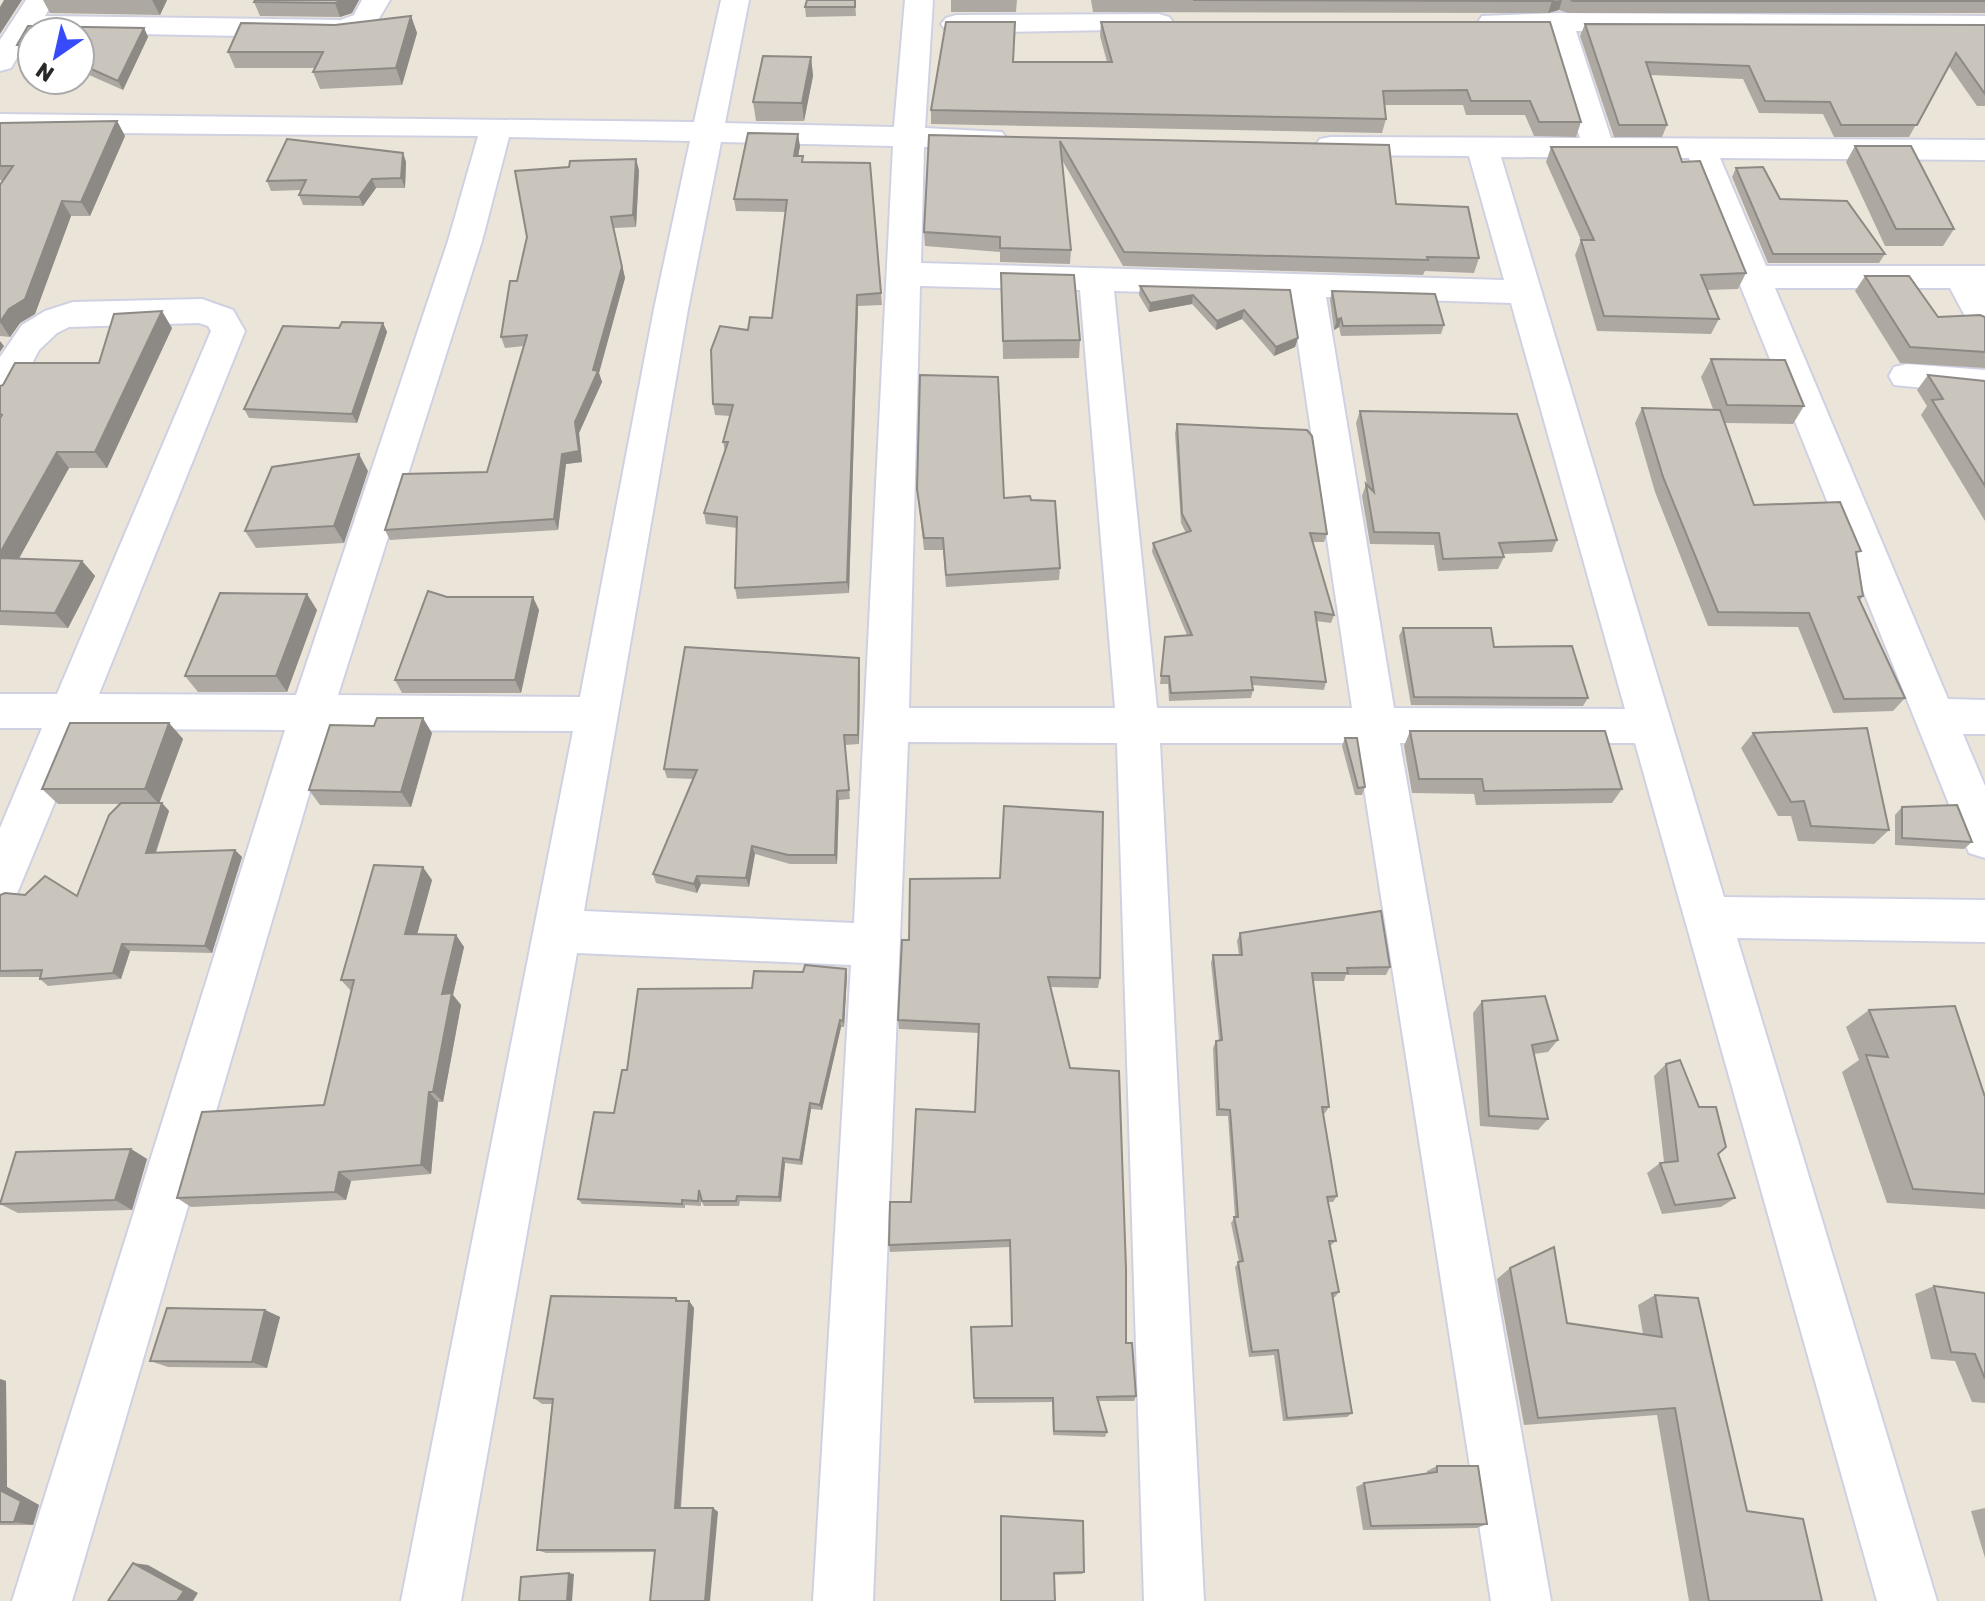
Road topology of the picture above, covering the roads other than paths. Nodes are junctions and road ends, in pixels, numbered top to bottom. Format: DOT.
graph roads {
  1 [pos="209,0"];
  2 [pos="376,0"];
  3 [pos="735,0"];
  4 [pos="33,12"];
  5 [pos="918,12"];
  6 [pos="1464,22"];
  7 [pos="1558,22"];
  8 [pos="1183,23"];
  9 [pos="1985,25"];
  10 [pos="195,26"];
  11 [pos="0,62"];
  12 [pos="0,123"];
  13 [pos="496,127"];
  14 [pos="706,133"];
  15 [pos="909,137"];
  16 [pos="1021,139"];
  17 [pos="1307,145"];
  18 [pos="1483,149"];
  19 [pos="1599,149"];
  20 [pos="1701,149"];
  21 [pos="1985,150"];
  22 [pos="904,274"];
  23 [pos="1754,277"];
  24 [pos="1973,277"];
  25 [pos="1096,280"];
  26 [pos="1307,286"];
  27 [pos="1524,292"];
  28 [pos="1985,323"];
  29 [pos="1907,376"];
  30 [pos="1985,382"];
  31 [pos="0,391"];
  32 [pos="0,711"];
  33 [pos="72,711"];
  34 [pos="312,712"];
  35 [pos="598,714"];
  36 [pos="1935,716"];
  37 [pos="1985,717"];
  38 [pos="887,725"];
  39 [pos="1138,725"];
  40 [pos="1376,726"];
  41 [pos="1651,726"];
  42 [pos="1985,839"];
  43 [pos="0,882"];
  44 [pos="1707,917"];
  45 [pos="1985,921"];
  46 [pos="557,931"];
  47 [pos="875,945"];
  48 [pos="42,1601"];
  49 [pos="431,1601"];
  50 [pos="843,1601"];
  51 [pos="1174,1601"];
  52 [pos="1521,1601"];
  53 [pos="1907,1601"];
  1 -- 10 [label="street"];
  2 -- 10 [label="street"];
  3 -- 14 [label="street"];
  4 -- 10 [label="street"];
  4 -- 11 [label="street"];
  5 -- 8 [label="street"];
  5 -- 15 [label="street"];
  6 -- 7 [label="street"];
  7 -- 9 [label="street"];
  7 -- 19 [label="street"];
  12 -- 13 [label="street"];
  13 -- 14 [label="street"];
  13 -- 34 [label="street"];
  14 -- 15 [label="street"];
  14 -- 35 [label="street"];
  15 -- 16 [label="street"];
  15 -- 22 [label="street"];
  17 -- 18 [label="street"];
  18 -- 19 [label="street"];
  18 -- 27 [label="street"];
  19 -- 20 [label="street"];
  20 -- 21 [label="street"];
  20 -- 23 [label="street"];
  22 -- 25 [label="street"];
  22 -- 38 [label="street"];
  23 -- 24 [label="street"];
  23 -- 36 [label="street"];
  24 -- 28 [label="street"];
  25 -- 26 [label="street"];
  25 -- 39 [label="street"];
  26 -- 27 [label="street"];
  26 -- 40 [label="street"];
  27 -- 41 [label="street"];
  29 -- 30 [label="street"];
  31 -- 33 [label="street"];
  32 -- 33 [label="street"];
  33 -- 34 [label="street"];
  33 -- 43 [label="street"];
  34 -- 35 [label="street"];
  34 -- 48 [label="street"];
  35 -- 46 [label="street"];
  36 -- 37 [label="street"];
  36 -- 42 [label="street"];
  38 -- 39 [label="street"];
  38 -- 47 [label="street"];
  39 -- 40 [label="street"];
  39 -- 51 [label="street"];
  40 -- 41 [label="street"];
  40 -- 52 [label="street"];
  41 -- 44 [label="street"];
  44 -- 45 [label="street"];
  44 -- 53 [label="street"];
  46 -- 47 [label="street"];
  46 -- 49 [label="street"];
  47 -- 50 [label="street"];
}
